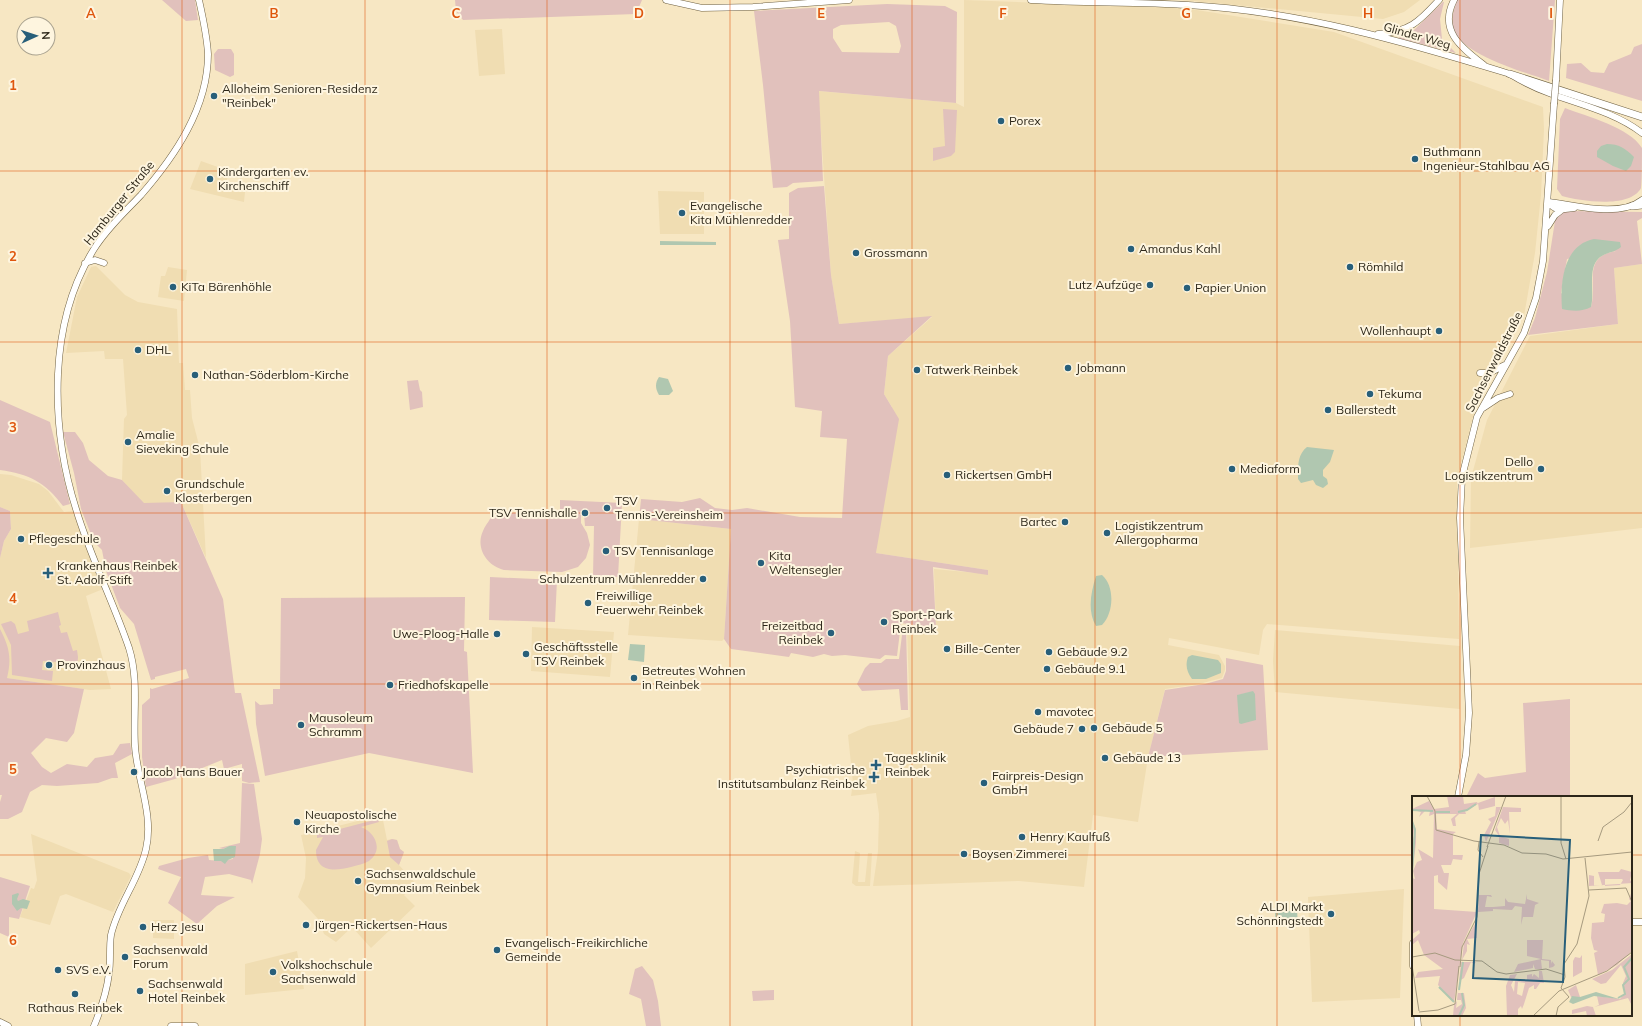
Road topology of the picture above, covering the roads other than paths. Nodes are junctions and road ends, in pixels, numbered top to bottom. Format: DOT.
graph roads {
  1 [pos="199,0"];
  2 [pos="666,0"];
  3 [pos="849,0"];
  4 [pos="1031,0"];
  5 [pos="1439,0"];
  6 [pos="1454,0"];
  7 [pos="1560,0"];
  8 [pos="1373,34"];
  9 [pos="1487,67"];
  10 [pos="1510,74"];
  11 [pos="1642,117"];
  12 [pos="1642,133"];
  13 [pos="1642,200"];
  14 [pos="1549,202"];
  15 [pos="1642,204"];
  16 [pos="1632,206"];
  17 [pos="1584,207"];
  18 [pos="1563,209"];
  19 [pos="1546,229"];
  20 [pos="104,263"];
  21 [pos="85,264"];
  22 [pos="1507,364"];
  23 [pos="1480,373"];
  24 [pos="1510,394"];
  25 [pos="1481,408"];
  26 [pos="1458,796"];
  27 [pos="1417,1016"];
  28 [pos="0,1022"];
  29 [pos="178,1025"];
  30 [pos="8,1026"];
  31 [pos="94,1026"];
  32 [pos="171,1026"];
  33 [pos="195,1026"];
  34 [pos="1418,1026"];
  1 -- 21 [label="main road, Hamburger Straße"];
  2 -- 3 [label="main road"];
  4 -- 8 [label="main road, Glinder Weg"];
  5 -- 8 [label="main road"];
  6 -- 9 [label="main road"];
  7 -- 14 [label="main road, Sachsenwaldstraße, bridge"];
  8 -- 9 [label="main road, Glinder Weg"];
  9 -- 10 [label="main road, Glinder Weg"];
  10 -- 11 [label="highway"];
  10 -- 12 [label="main road, Glinder Weg"];
  13 -- 16 [label="main road"];
  14 -- 17 [label="main road"];
  14 -- 18 [label="main road"];
  14 -- 19 [label="main road, Sachsenwaldstraße"];
  15 -- 16 [label="highway"];
  16 -- 17 [label="main road"];
  17 -- 18 [label="main road"];
  18 -- 19 [label="main road"];
  19 -- 22 [label="main road, Sachsenwaldstraße"];
  20 -- 21 [label="main road"];
  21 -- 31 [label="main road, Hamburger Straße"];
  22 -- 23 [label="main road"];
  22 -- 25 [label="main road, Sachsenwaldstraße"];
  24 -- 25 [label="main road"];
  25 -- 26 [label="main road, Sachsenwaldstraße"];
  27 -- 34 [label="main road"];
  28 -- 30 [label="main road"];
  29 -- 32 [label="main road"];
  29 -- 33 [label="main road"];
}
